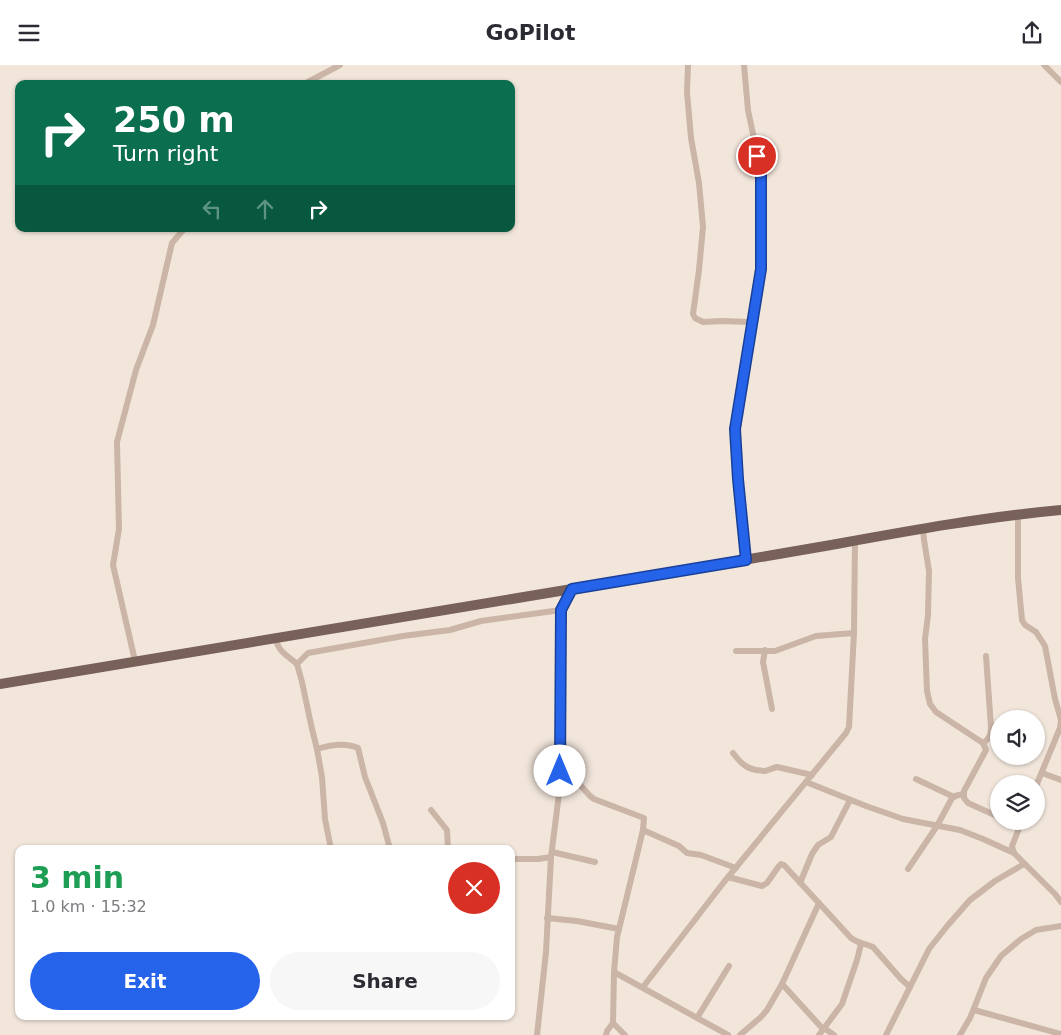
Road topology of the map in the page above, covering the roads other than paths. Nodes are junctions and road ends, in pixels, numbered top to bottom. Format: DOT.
graph roads {
  1 [pos="340,65"];
  2 [pos="688,65"];
  3 [pos="744,65"];
  4 [pos="1044,65"];
  5 [pos="312,80"];
  6 [pos="1061,82"];
  7 [pos="181,232"];
  8 [pos="751,322"];
  9 [pos="1061,510"];
  10 [pos="1018,514"];
  11 [pos="923,528"];
  12 [pos="855,541"];
  13 [pos="746,560"];
  14 [pos="572,589"];
  15 [pos="561,610"];
  16 [pos="854,633"];
  17 [pos="276,638"];
  18 [pos="765,650"];
  19 [pos="736,651"];
  20 [pos="986,656"];
  21 [pos="135,661"];
  22 [pos="297,664"];
  23 [pos="0,684"];
  24 [pos="772,709"];
  25 [pos="982,743"];
  26 [pos="317,749"];
  27 [pos="733,753"];
  28 [pos="560,771"];
  29 [pos="1042,773"];
  30 [pos="812,775"];
  31 [pos="916,779"];
  32 [pos="1061,780"];
  33 [pos="806,782"];
  34 [pos="963,794"];
  35 [pos="954,797"];
  36 [pos="850,800"];
  37 [pos="431,810"];
  38 [pos="990,813"];
  39 [pos="937,825"];
  40 [pos="643,830"];
  41 [pos="1019,830"];
  42 [pos="330,845"];
  43 [pos="389,845"];
  44 [pos="448,845"];
  45 [pos="1014,853"];
  46 [pos="551,855"];
  47 [pos="515,859"];
  48 [pos="595,862"];
  49 [pos="1024,864"];
  50 [pos="736,867"];
  51 [pos="908,869"];
  52 [pos="728,877"];
  53 [pos="800,883"];
  54 [pos="1061,902"];
  55 [pos="819,903"];
  56 [pos="547,918"];
  57 [pos="1061,926"];
  58 [pos="619,929"];
  59 [pos="860,944"];
  60 [pos="730,966"];
  61 [pos="614,972"];
  62 [pos="782,984"];
  63 [pos="643,987"];
  64 [pos="910,987"];
  65 [pos="974,1010"];
  66 [pos="697,1018"];
  67 [pos="613,1023"];
  68 [pos="824,1028"];
  69 [pos="537,1035"];
  70 [pos="606,1035"];
  71 [pos="626,1035"];
  72 [pos="728,1035"];
  73 [pos="740,1035"];
  74 [pos="819,1035"];
  75 [pos="834,1035"];
  76 [pos="886,1035"];
  77 [pos="960,1035"];
  78 [pos="1061,1035"];
  1 -- 5 [label="street"];
  2 -- 8 [label="street"];
  3 -- 8 [label="street"];
  4 -- 6 [label="street"];
  7 -- 21 [label="street"];
  8 -- 13 [label="street"];
  9 -- 10 [label="main road"];
  10 -- 11 [label="main road"];
  10 -- 29 [label="street"];
  11 -- 12 [label="main road"];
  11 -- 25 [label="street"];
  12 -- 13 [label="main road"];
  12 -- 16 [label="street"];
  13 -- 14 [label="main road"];
  14 -- 15 [label="street"];
  14 -- 17 [label="main road"];
  15 -- 22 [label="street"];
  15 -- 28 [label="street"];
  16 -- 18 [label="street"];
  16 -- 30 [label="street"];
  17 -- 21 [label="main road"];
  17 -- 22 [label="street"];
  18 -- 19 [label="street"];
  18 -- 24 [label="street"];
  20 -- 25 [label="street"];
  21 -- 23 [label="main road"];
  22 -- 26 [label="street"];
  25 -- 34 [label="street"];
  26 -- 42 [label="street"];
  26 -- 43 [label="street"];
  27 -- 30 [label="street"];
  28 -- 40 [label="street"];
  28 -- 46 [label="street"];
  29 -- 32 [label="street"];
  30 -- 33 [label="street"];
  31 -- 35 [label="street"];
  33 -- 36 [label="street"];
  33 -- 50 [label="street"];
  34 -- 35 [label="street"];
  34 -- 38 [label="street"];
  35 -- 39 [label="street"];
  36 -- 39 [label="street"];
  36 -- 53 [label="street"];
  37 -- 44 [label="street"];
  39 -- 45 [label="street"];
  39 -- 51 [label="street"];
  40 -- 50 [label="street"];
  40 -- 58 [label="street"];
  41 -- 45 [label="street"];
  45 -- 49 [label="street"];
  46 -- 47 [label="street"];
  46 -- 48 [label="street"];
  46 -- 56 [label="street"];
  49 -- 54 [label="street"];
  49 -- 64 [label="street"];
  50 -- 52 [label="street"];
  52 -- 53 [label="street"];
  52 -- 63 [label="street"];
  53 -- 55 [label="street"];
  55 -- 59 [label="street"];
  55 -- 62 [label="street"];
  56 -- 58 [label="street"];
  56 -- 69 [label="street"];
  57 -- 65 [label="street"];
  58 -- 61 [label="street"];
  59 -- 64 [label="street"];
  59 -- 68 [label="street"];
  60 -- 66 [label="street"];
  61 -- 63 [label="street"];
  61 -- 67 [label="street"];
  62 -- 68 [label="street"];
  62 -- 73 [label="street"];
  63 -- 66 [label="street"];
  64 -- 76 [label="street"];
  65 -- 77 [label="street"];
  65 -- 78 [label="street"];
  66 -- 72 [label="street"];
  67 -- 70 [label="street"];
  67 -- 71 [label="street"];
  68 -- 74 [label="street"];
  68 -- 75 [label="street"];
}
